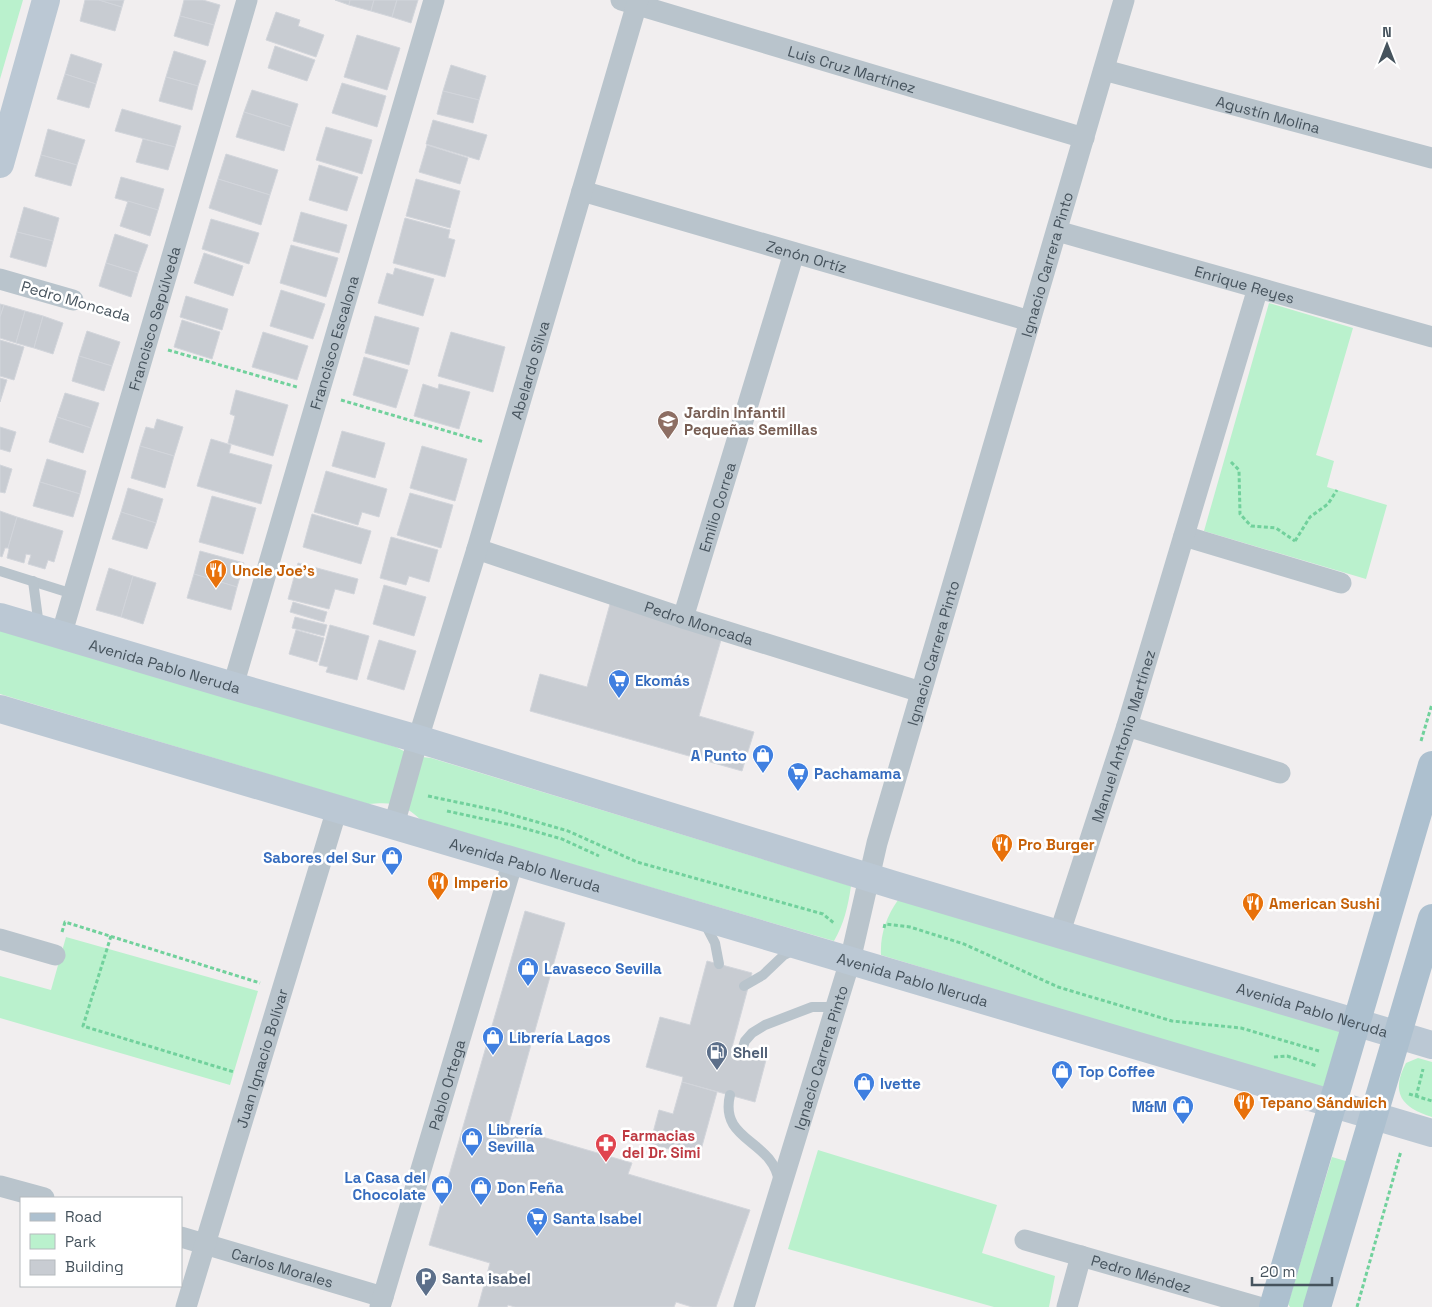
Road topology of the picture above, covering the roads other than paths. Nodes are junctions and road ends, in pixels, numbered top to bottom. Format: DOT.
graph roads {
  1 [pos="46,0"];
  2 [pos="247,0"];
  3 [pos="434,0"];
  4 [pos="1124,0"];
  5 [pos="632,2"];
  6 [pos="1104,70"];
  7 [pos="1084,138"];
  8 [pos="1432,158"];
  9 [pos="0,164"];
  10 [pos="582,191"];
  11 [pos="1056,231"];
  12 [pos="794,253"];
  13 [pos="0,278"];
  14 [pos="1258,288"];
  15 [pos="73,300"];
  16 [pos="1030,321"];
  17 [pos="1432,337"];
  18 [pos="1184,536"];
  19 [pos="477,550"];
  20 [pos="0,571"];
  21 [pos="33,581"];
  22 [pos="1341,583"];
  23 [pos="73,594"];
  24 [pos="0,617"];
  25 [pos="683,618"];
  26 [pos="50,632"];
  27 [pos="233,686"];
  28 [pos="921,692"];
  29 [pos="0,709"];
  30 [pos="1127,726"];
  31 [pos="418,739"];
  32 [pos="1432,765"];
  33 [pos="1280,773"];
  34 [pos="337,809"];
  35 [pos="394,825"];
  36 [pos="513,861"];
  37 [pos="868,877"];
  38 [pos="701,917"];
  39 [pos="1432,918"];
  40 [pos="1059,935"];
  41 [pos="0,939"];
  42 [pos="803,947"];
  43 [pos="55,956"];
  44 [pos="850,961"];
  45 [pos="719,964"];
  46 [pos="744,986"];
  47 [pos="836,1007"];
  48 [pos="1356,1024"];
  49 [pos="1397,1036"];
  50 [pos="1431,1045"];
  51 [pos="741,1053"];
  52 [pos="730,1095"];
  53 [pos="1333,1104"];
  54 [pos="1374,1116"];
  55 [pos="1420,1130"];
  56 [pos="0,1186"];
  57 [pos="780,1190"];
  58 [pos="40,1197"];
  59 [pos="182,1237"];
  60 [pos="1026,1240"];
  61 [pos="205,1244"];
  62 [pos="1082,1256"];
  63 [pos="382,1302"];
  64 [pos="186,1307"];
  65 [pos="744,1307"];
  66 [pos="1067,1307"];
  67 [pos="1259,1307"];
  68 [pos="1273,1307"];
  69 [pos="1317,1307"];
  1 -- 9 [label="main road"];
  2 -- 23 [label="street, Francisco Sepúlveda"];
  3 -- 27 [label="street, Francisco Escalona"];
  4 -- 6 [label="street, Ignacio Carrera Pinto"];
  5 -- 7 [label="street, Luis Cruz Martínez"];
  5 -- 10 [label="street, Abelardo Silva"];
  6 -- 7 [label="street, Ignacio Carrera Pinto"];
  6 -- 8 [label="street, Agustín Molina"];
  7 -- 11 [label="street, Ignacio Carrera Pinto"];
  10 -- 12 [label="street, Zenón Ortíz"];
  10 -- 19 [label="street, Abelardo Silva"];
  11 -- 14 [label="street, Enrique Reyes"];
  11 -- 16 [label="street, Ignacio Carrera Pinto"];
  12 -- 16 [label="street, Zenón Ortíz"];
  12 -- 25 [label="street, Emilio Correa"];
  13 -- 15 [label="street, Pedro Moncada"];
  14 -- 17 [label="street, Enrique Reyes"];
  14 -- 18 [label="street, Manuel Antonio Martínez"];
  16 -- 28 [label="street, Ignacio Carrera Pinto"];
  18 -- 22 [label="street"];
  18 -- 30 [label="street, Manuel Antonio Martínez"];
  19 -- 25 [label="street, Pedro Moncada"];
  19 -- 31 [label="street, Abelardo Silva"];
  20 -- 21 [label="lane"];
  21 -- 23 [label="lane"];
  21 -- 26 [label="lane"];
  23 -- 26 [label="street, Francisco Sepúlveda"];
  24 -- 26 [label="main road, Avenida Pablo Neruda"];
  25 -- 28 [label="street, Pedro Moncada"];
  26 -- 27 [label="main road, Avenida Pablo Neruda"];
  27 -- 31 [label="main road, Avenida Pablo Neruda"];
  28 -- 37 [label="street, Ignacio Carrera Pinto"];
  29 -- 34 [label="main road, Avenida Pablo Neruda"];
  30 -- 33 [label="street"];
  30 -- 40 [label="street, Manuel Antonio Martínez"];
  31 -- 35 [label="street"];
  31 -- 37 [label="main road, Avenida Pablo Neruda"];
  32 -- 48 [label="main road"];
  34 -- 35 [label="main road, Avenida Pablo Neruda"];
  34 -- 61 [label="street, Juan Ignacio Bolívar"];
  35 -- 36 [label="main road, Avenida Pablo Neruda"];
  36 -- 38 [label="main road, Avenida Pablo Neruda"];
  36 -- 63 [label="street, Pablo Ortega"];
  37 -- 40 [label="main road, Avenida Pablo Neruda"];
  37 -- 44 [label="street, Ignacio Carrera Pinto"];
  38 -- 42 [label="main road, Avenida Pablo Neruda"];
  38 -- 45 [label="lane"];
  39 -- 49 [label="main road"];
  40 -- 48 [label="main road, Avenida Pablo Neruda"];
  41 -- 43 [label="street"];
  42 -- 44 [label="main road, Avenida Pablo Neruda"];
  42 -- 46 [label="lane"];
  44 -- 47 [label="street, Ignacio Carrera Pinto"];
  44 -- 53 [label="main road, Avenida Pablo Neruda"];
  47 -- 51 [label="lane"];
  47 -- 57 [label="street, Ignacio Carrera Pinto"];
  48 -- 49 [label="main road, Avenida Pablo Neruda"];
  48 -- 53 [label="main road"];
  49 -- 50 [label="main road, Avenida Pablo Neruda"];
  49 -- 54 [label="main road"];
  52 -- 57 [label="lane"];
  53 -- 54 [label="main road, Avenida Pablo Neruda"];
  53 -- 68 [label="main road"];
  54 -- 55 [label="main road, Avenida Pablo Neruda"];
  54 -- 69 [label="main road"];
  56 -- 58 [label="street"];
  57 -- 65 [label="street, Ignacio Carrera Pinto"];
  59 -- 61 [label="street, Carlos Morales"];
  60 -- 62 [label="street, Pedro Méndez"];
  61 -- 63 [label="street, Carlos Morales"];
  61 -- 64 [label="street, Juan Ignacio Bolívar"];
  62 -- 66 [label="street"];
  62 -- 67 [label="street, Pedro Méndez"];
}
